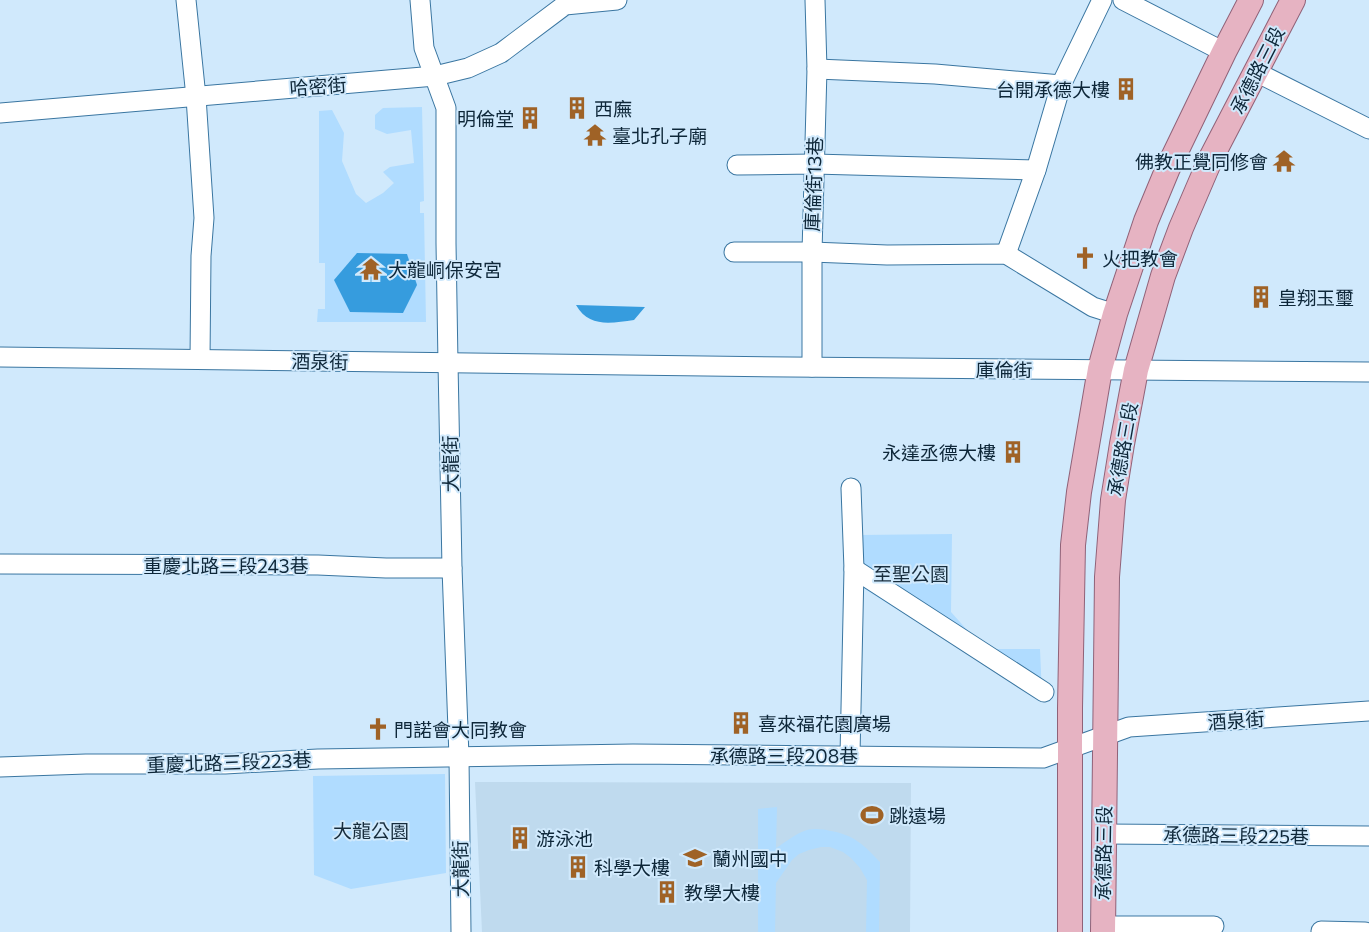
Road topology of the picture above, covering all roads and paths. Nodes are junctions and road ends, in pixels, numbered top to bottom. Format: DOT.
graph roads {
  1 [pos="186,0"];
  2 [pos="420,0"];
  3 [pos="617,0"];
  4 [pos="815,0"];
  5 [pos="1102,0"];
  6 [pos="1123,0"];
  7 [pos="1251,0"];
  8 [pos="1293,0"];
  9 [pos="1224,52"];
  10 [pos="817,69"];
  11 [pos="1256,72"];
  12 [pos="435,76"];
  13 [pos="1061,85"];
  14 [pos="196,97"];
  15 [pos="0,113"];
  16 [pos="1369,129"];
  17 [pos="814,164"];
  18 [pos="737,165"];
  19 [pos="1036,170"];
  20 [pos="734,252"];
  21 [pos="812,252"];
  22 [pos="1006,254"];
  23 [pos="1115,314"];
  24 [pos="0,357"];
  25 [pos="200,359"];
  26 [pos="448,363"];
  27 [pos="640,364"];
  28 [pos="812,367"];
  29 [pos="1100,369"];
  30 [pos="1136,370"];
  31 [pos="1369,372"];
  32 [pos="851,488"];
  33 [pos="0,564"];
  34 [pos="452,568"];
  35 [pos="854,569"];
  36 [pos="1044,692"];
  37 [pos="1369,711"];
  38 [pos="1105,734"];
  39 [pos="1070,749"];
  40 [pos="850,756"];
  41 [pos="459,757"];
  42 [pos="0,767"];
  43 [pos="1104,834"];
  44 [pos="1369,836"];
  45 [pos="1214,926"];
  46 [pos="1103,929"];
  47 [pos="461,932"];
  48 [pos="1070,932"];
  49 [pos="1320,932"];
  50 [pos="1364,932"];
  1 -- 14 [label="street"];
  2 -- 12 [label="street, 大龍街"];
  3 -- 12 [label="street, 哈密街"];
  4 -- 10 [label="street, 庫倫街13巷"];
  5 -- 13 [label="street"];
  6 -- 9 [label="street"];
  7 -- 9 [label="main road, 承德路三段"];
  8 -- 11 [label="main road, 承德路三段"];
  9 -- 23 [label="main road, 承德路三段"];
  10 -- 13 [label="street"];
  10 -- 17 [label="street, 庫倫街13巷"];
  11 -- 16 [label="street"];
  11 -- 30 [label="main road, 承德路三段"];
  12 -- 14 [label="street, 哈密街"];
  12 -- 26 [label="street, 大龍街"];
  13 -- 19 [label="street"];
  14 -- 15 [label="street, 哈密街"];
  14 -- 25 [label="street"];
  17 -- 18 [label="street"];
  17 -- 19 [label="street"];
  17 -- 21 [label="street, 庫倫街13巷"];
  19 -- 22 [label="street"];
  20 -- 21 [label="street"];
  21 -- 22 [label="street"];
  21 -- 28 [label="street, 庫倫街13巷"];
  22 -- 23 [label="street"];
  23 -- 29 [label="main road, 承德路三段"];
  24 -- 25 [label="street, 酒泉街"];
  25 -- 26 [label="street, 酒泉街"];
  26 -- 27 [label="street, 酒泉街"];
  26 -- 34 [label="street, 大龍街"];
  27 -- 28 [label="street, 庫倫街"];
  28 -- 29 [label="street, 庫倫街"];
  29 -- 30 [label="street, 庫倫街"];
  29 -- 39 [label="main road, 承德路三段"];
  30 -- 31 [label="street, 庫倫街"];
  30 -- 38 [label="main road, 承德路三段"];
  32 -- 35 [label="street"];
  33 -- 34 [label="street, 重慶北路三段243巷"];
  34 -- 41 [label="street, 大龍街"];
  35 -- 36 [label="street"];
  35 -- 40 [label="street"];
  37 -- 38 [label="street, 酒泉街"];
  38 -- 39 [label="street, 承德路三段208巷"];
  38 -- 43 [label="main road, 承德路三段"];
  39 -- 40 [label="street, 承德路三段208巷"];
  39 -- 48 [label="main road, 承德路三段"];
  40 -- 41 [label="street, 承德路三段208巷"];
  41 -- 42 [label="street, 重慶北路三段223巷"];
  41 -- 47 [label="street, 大龍街"];
  43 -- 44 [label="street, 承德路三段225巷"];
  43 -- 46 [label="main road, 承德路三段"];
  45 -- 46 [label="street"];
  49 -- 50 [label="street"];
}
